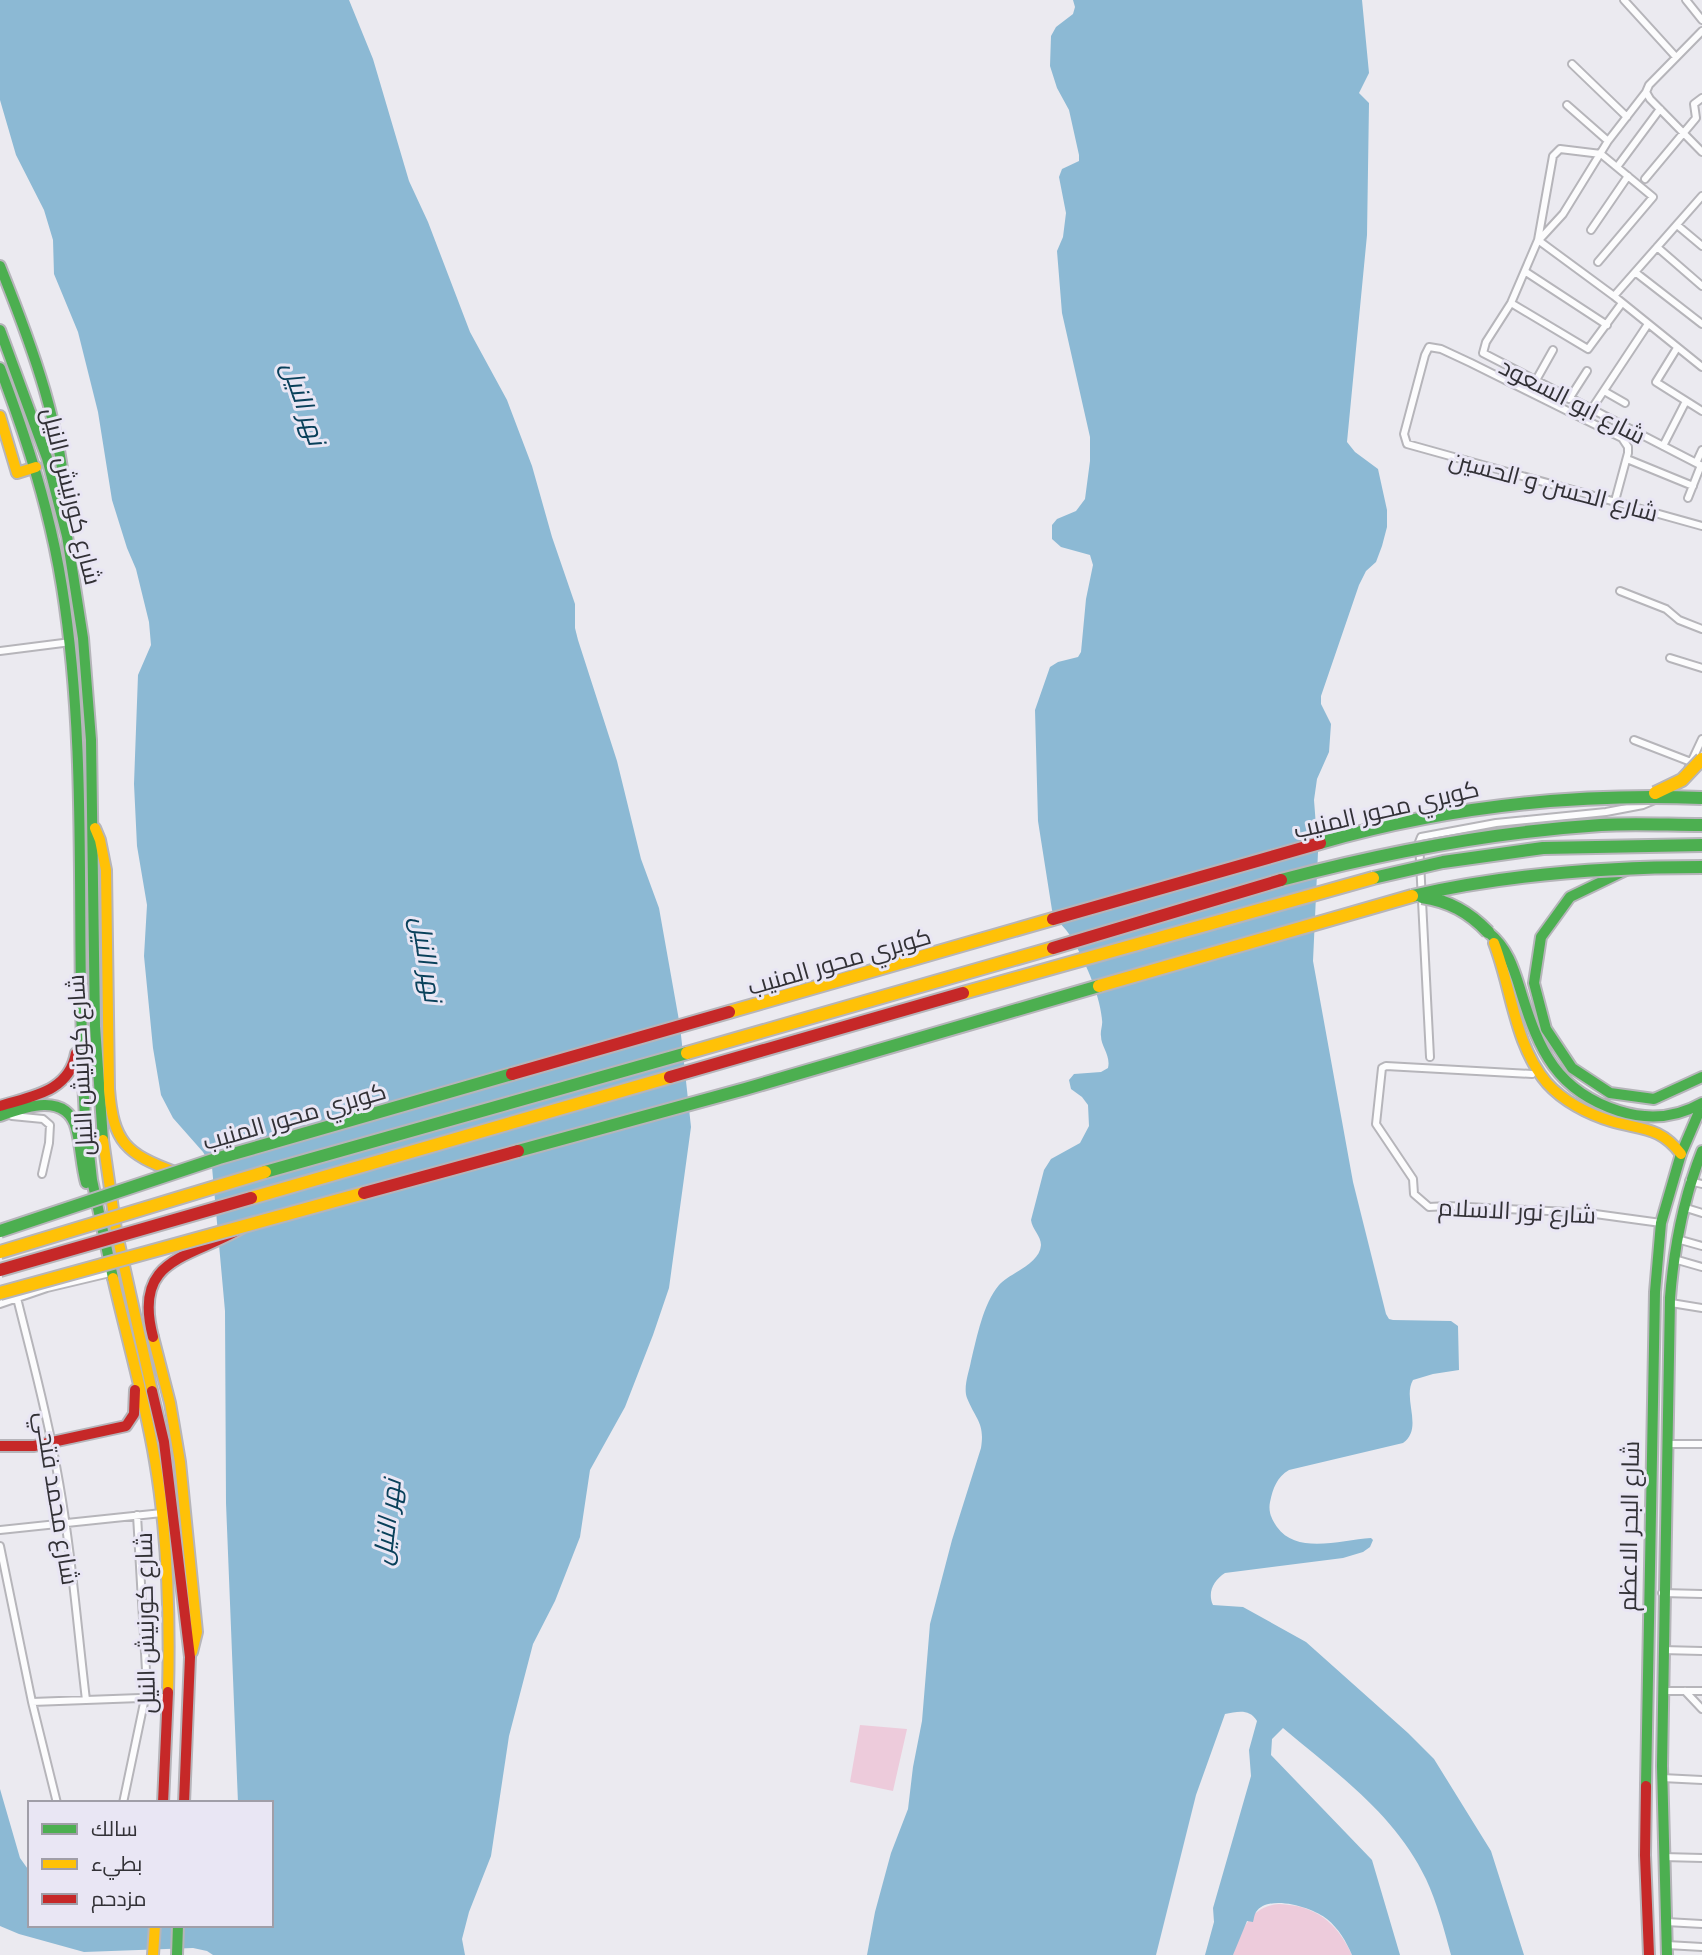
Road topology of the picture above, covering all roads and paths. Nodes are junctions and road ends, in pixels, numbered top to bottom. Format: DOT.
graph roads {
  1 [pos="1624,0"];
  2 [pos="1686,0"];
  3 [pos="1702,20"];
  4 [pos="1702,31"];
  5 [pos="1676,57"];
  6 [pos="1572,64"];
  7 [pos="1646,92"];
  8 [pos="1702,98"];
  9 [pos="1567,105"];
  10 [pos="1660,109"];
  11 [pos="1627,117"];
  12 [pos="1683,133"];
  13 [pos="1608,141"];
  14 [pos="1702,152"];
  15 [pos="1601,154"];
  16 [pos="1617,167"];
  17 [pos="1628,176"];
  18 [pos="1645,178"];
  19 [pos="1702,197"];
  20 [pos="1677,225"];
  21 [pos="1591,230"];
  22 [pos="1538,240"];
  23 [pos="1702,246"];
  24 [pos="1657,247"];
  25 [pos="1598,262"];
  26 [pos="0,266"];
  27 [pos="1526,272"];
  28 [pos="1636,272"];
  29 [pos="1702,286"];
  30 [pos="1614,296"];
  31 [pos="1511,303"];
  32 [pos="1622,303"];
  33 [pos="1648,324"];
  34 [pos="1702,324"];
  35 [pos="1607,325"];
  36 [pos="0,330"];
  37 [pos="1677,348"];
  38 [pos="1553,350"];
  39 [pos="1702,367"];
  40 [pos="0,369"];
  41 [pos="1587,371"];
  42 [pos="1535,382"];
  43 [pos="1604,391"];
  44 [pos="1569,399"];
  45 [pos="1686,401"];
  46 [pos="1625,403"];
  47 [pos="1591,410"];
  48 [pos="1702,411"];
  49 [pos="0,416"];
  50 [pos="1663,446"];
  51 [pos="1702,450"];
  52 [pos="1627,459"];
  53 [pos="1699,464"];
  54 [pos="36,467"];
  55 [pos="1693,486"];
  56 [pos="1688,498"];
  57 [pos="1615,501"];
  58 [pos="1702,526"];
  59 [pos="67,536"];
  60 [pos="1620,591"];
  61 [pos="1702,629"];
  62 [pos="71,642"];
  63 [pos="0,651"];
  64 [pos="1670,658"];
  65 [pos="1702,668"];
  66 [pos="1702,739"];
  67 [pos="1634,740"];
  68 [pos="1697,760"];
  69 [pos="1649,795"];
  70 [pos="1702,798"];
  71 [pos="92,820"];
  72 [pos="1702,825"];
  73 [pos="1702,845"];
  74 [pos="1644,867"];
  75 [pos="1702,867"];
  76 [pos="1408,897"];
  77 [pos="1488,932"];
  78 [pos="82,1005"];
  79 [pos="1430,1057"];
  80 [pos="1532,1074"];
  81 [pos="1702,1077"];
  82 [pos="1702,1104"];
  83 [pos="0,1106"];
  84 [pos="0,1117"];
  85 [pos="1702,1151"];
  86 [pos="1681,1154"];
  87 [pos="175,1172"];
  88 [pos="42,1174"];
  89 [pos="1696,1183"];
  90 [pos="95,1199"];
  91 [pos="1683,1206"];
  92 [pos="1702,1213"];
  93 [pos="1661,1223"];
  94 [pos="0,1228"];
  95 [pos="242,1228"];
  96 [pos="1676,1239"];
  97 [pos="1702,1246"];
  98 [pos="0,1252"];
  99 [pos="1674,1259"];
  100 [pos="1702,1267"];
  101 [pos="0,1270"];
  102 [pos="110,1273"];
  103 [pos="0,1293"];
  104 [pos="17,1298"];
  105 [pos="1671,1303"];
  106 [pos="0,1304"];
  107 [pos="1702,1308"];
  108 [pos="134,1365"];
  109 [pos="49,1444"];
  110 [pos="1668,1444"];
  111 [pos="1702,1444"];
  112 [pos="0,1446"];
  113 [pos="162,1513"];
  114 [pos="137,1515"];
  115 [pos="66,1523"];
  116 [pos="0,1530"];
  117 [pos="0,1546"];
  118 [pos="1662,1593"];
  119 [pos="1702,1594"];
  120 [pos="1662,1650"];
  121 [pos="1702,1651"];
  122 [pos="190,1657"];
  123 [pos="1662,1691"];
  124 [pos="1685,1691"];
  125 [pos="1702,1691"];
  126 [pos="169,1697"];
  127 [pos="145,1698"];
  128 [pos="86,1700"];
  129 [pos="32,1702"];
  130 [pos="1702,1709"];
  131 [pos="1662,1778"];
  132 [pos="1702,1780"];
  133 [pos="57,1801"];
  134 [pos="122,1801"];
  135 [pos="163,1801"];
  136 [pos="184,1801"];
  137 [pos="1663,1857"];
  138 [pos="1702,1858"];
  139 [pos="1666,1922"];
  140 [pos="1702,1924"];
  141 [pos="155,1927"];
  142 [pos="178,1927"];
  143 [pos="1702,1947"];
  144 [pos="1667,1950"];
  145 [pos="153,1955"];
  146 [pos="177,1955"];
  147 [pos="1649,1955"];
  1 -- 5 [label="street"];
  2 -- 3 [label="street"];
  4 -- 5 [label="street"];
  5 -- 7 [label="street"];
  6 -- 11 [label="street"];
  7 -- 10 [label="street"];
  7 -- 11 [label="street"];
  8 -- 12 [label="street"];
  9 -- 13 [label="street"];
  10 -- 12 [label="street"];
  10 -- 16 [label="street"];
  11 -- 13 [label="street"];
  12 -- 14 [label="street"];
  12 -- 18 [label="street"];
  13 -- 15 [label="street"];
  15 -- 16 [label="street"];
  15 -- 22 [label="street"];
  15 -- 22 [label="street"];
  16 -- 17 [label="street"];
  17 -- 21 [label="street"];
  17 -- 25 [label="street"];
  19 -- 20 [label="street"];
  20 -- 23 [label="street"];
  20 -- 24 [label="street"];
  22 -- 27 [label="street, شارع ابو السعود"];
  22 -- 30 [label="street"];
  24 -- 28 [label="street"];
  24 -- 29 [label="street"];
  26 -- 59 [label="main road"];
  27 -- 31 [label="street, شارع ابو السعود"];
  27 -- 35 [label="street"];
  28 -- 30 [label="street"];
  28 -- 34 [label="street"];
  30 -- 32 [label="street"];
  31 -- 35 [label="street"];
  31 -- 42 [label="street, شارع ابو السعود"];
  32 -- 33 [label="street"];
  32 -- 35 [label="street"];
  33 -- 37 [label="street"];
  33 -- 43 [label="street"];
  36 -- 59 [label="main road, شارع كورنيش النيل"];
  37 -- 39 [label="street"];
  37 -- 45 [label="street"];
  38 -- 42 [label="street"];
  40 -- 54 [label="main road, شارع كورنيش النيل"];
  41 -- 44 [label="street"];
  42 -- 44 [label="street, شارع ابو السعود"];
  43 -- 46 [label="street"];
  43 -- 47 [label="street"];
  44 -- 47 [label="street, شارع ابو السعود"];
  45 -- 48 [label="street"];
  45 -- 50 [label="street"];
  47 -- 50 [label="street, شارع ابو السعود"];
  49 -- 54 [label="main road"];
  50 -- 53 [label="street, شارع ابو السعود"];
  51 -- 53 [label="street"];
  52 -- 55 [label="street"];
  52 -- 57 [label="street"];
  52 -- 57 [label="street, شارع الحسن و الحسين"];
  53 -- 55 [label="street"];
  54 -- 62 [label="main road, شارع كورنيش النيل"];
  55 -- 56 [label="street"];
  57 -- 58 [label="street, شارع الحسن و الحسين"];
  59 -- 71 [label="main road, شارع كورنيش النيل"];
  60 -- 61 [label="street"];
  62 -- 63 [label="street"];
  62 -- 78 [label="main road, شارع كورنيش النيل"];
  64 -- 65 [label="street"];
  66 -- 68 [label="street"];
  67 -- 68 [label="street"];
  68 -- 69 [label="main road, bridge"];
  68 -- 79 [label="street"];
  69 -- 70 [label="main road, كوبري محور المنيب, bridge"];
  69 -- 87 [label="main road, كوبري محور المنيب, bridge"];
  71 -- 87 [label="main road"];
  71 -- 122 [label="main road, شارع كورنيش النيل"];
  72 -- 98 [label="main road, كوبري محور المنيب, bridge"];
  73 -- 101 [label="main road, bridge"];
  74 -- 75 [label="main road, bridge"];
  74 -- 76 [label="main road, bridge"];
  74 -- 81 [label="main road, bridge"];
  76 -- 77 [label="main road, bridge"];
  76 -- 95 [label="main road, bridge"];
  77 -- 82 [label="main road"];
  77 -- 86 [label="main road"];
  78 -- 83 [label="main road"];
  78 -- 90 [label="main road, شارع كورنيش النيل"];
  80 -- 93 [label="street, شارع نور الاسلام"];
  82 -- 86 [label="main road, شارع البحر الاعظم"];
  84 -- 88 [label="street"];
  84 -- 90 [label="main road"];
  85 -- 89 [label="main road, شارع البحر الاعظم"];
  86 -- 93 [label="main road, شارع البحر الاعظم"];
  87 -- 94 [label="main road, كوبري محور المنيب, bridge"];
  89 -- 91 [label="main road, شارع البحر الاعظم"];
  90 -- 102 [label="main road, شارع كورنيش النيل"];
  91 -- 92 [label="street"];
  91 -- 96 [label="main road, شارع البحر الاعظم"];
  93 -- 147 [label="main road, شارع البحر الاعظم"];
  95 -- 103 [label="main road, bridge"];
  95 -- 122 [label="main road"];
  96 -- 97 [label="street"];
  96 -- 99 [label="main road, شارع البحر الاعظم"];
  99 -- 100 [label="street"];
  99 -- 105 [label="main road, شارع البحر الاعظم"];
  102 -- 104 [label="street"];
  102 -- 108 [label="main road, شارع كورنيش النيل"];
  104 -- 106 [label="street"];
  104 -- 109 [label="street, شارع محمد فتحي"];
  105 -- 107 [label="street"];
  105 -- 110 [label="main road, شارع البحر الاعظم"];
  108 -- 109 [label="main road"];
  108 -- 113 [label="main road, شارع كورنيش النيل"];
  109 -- 112 [label="main road"];
  109 -- 115 [label="street, شارع محمد فتحي"];
  110 -- 111 [label="street"];
  110 -- 118 [label="main road, شارع البحر الاعظم"];
  113 -- 114 [label="street"];
  113 -- 126 [label="main road, شارع كورنيش النيل"];
  114 -- 115 [label="street"];
  114 -- 127 [label="street"];
  115 -- 116 [label="street"];
  115 -- 128 [label="street, شارع محمد فتحي"];
  117 -- 129 [label="street"];
  118 -- 119 [label="street"];
  118 -- 120 [label="main road, شارع البحر الاعظم"];
  120 -- 121 [label="street"];
  120 -- 123 [label="main road, شارع البحر الاعظم"];
  122 -- 136 [label="main road, شارع كورنيش النيل"];
  123 -- 124 [label="street"];
  123 -- 131 [label="main road, شارع البحر الاعظم"];
  124 -- 125 [label="street"];
  124 -- 130 [label="street"];
  126 -- 127 [label="street"];
  126 -- 135 [label="main road, شارع كورنيش النيل"];
  127 -- 128 [label="street"];
  127 -- 134 [label="street"];
  128 -- 129 [label="street"];
  129 -- 133 [label="street"];
  131 -- 132 [label="street"];
  131 -- 137 [label="main road, شارع البحر الاعظم"];
  137 -- 138 [label="street"];
  137 -- 139 [label="main road, شارع البحر الاعظم"];
  139 -- 140 [label="street"];
  139 -- 144 [label="main road, شارع البحر الاعظم"];
  141 -- 145 [label="main road"];
  142 -- 146 [label="main road"];
  143 -- 144 [label="street"];
}
